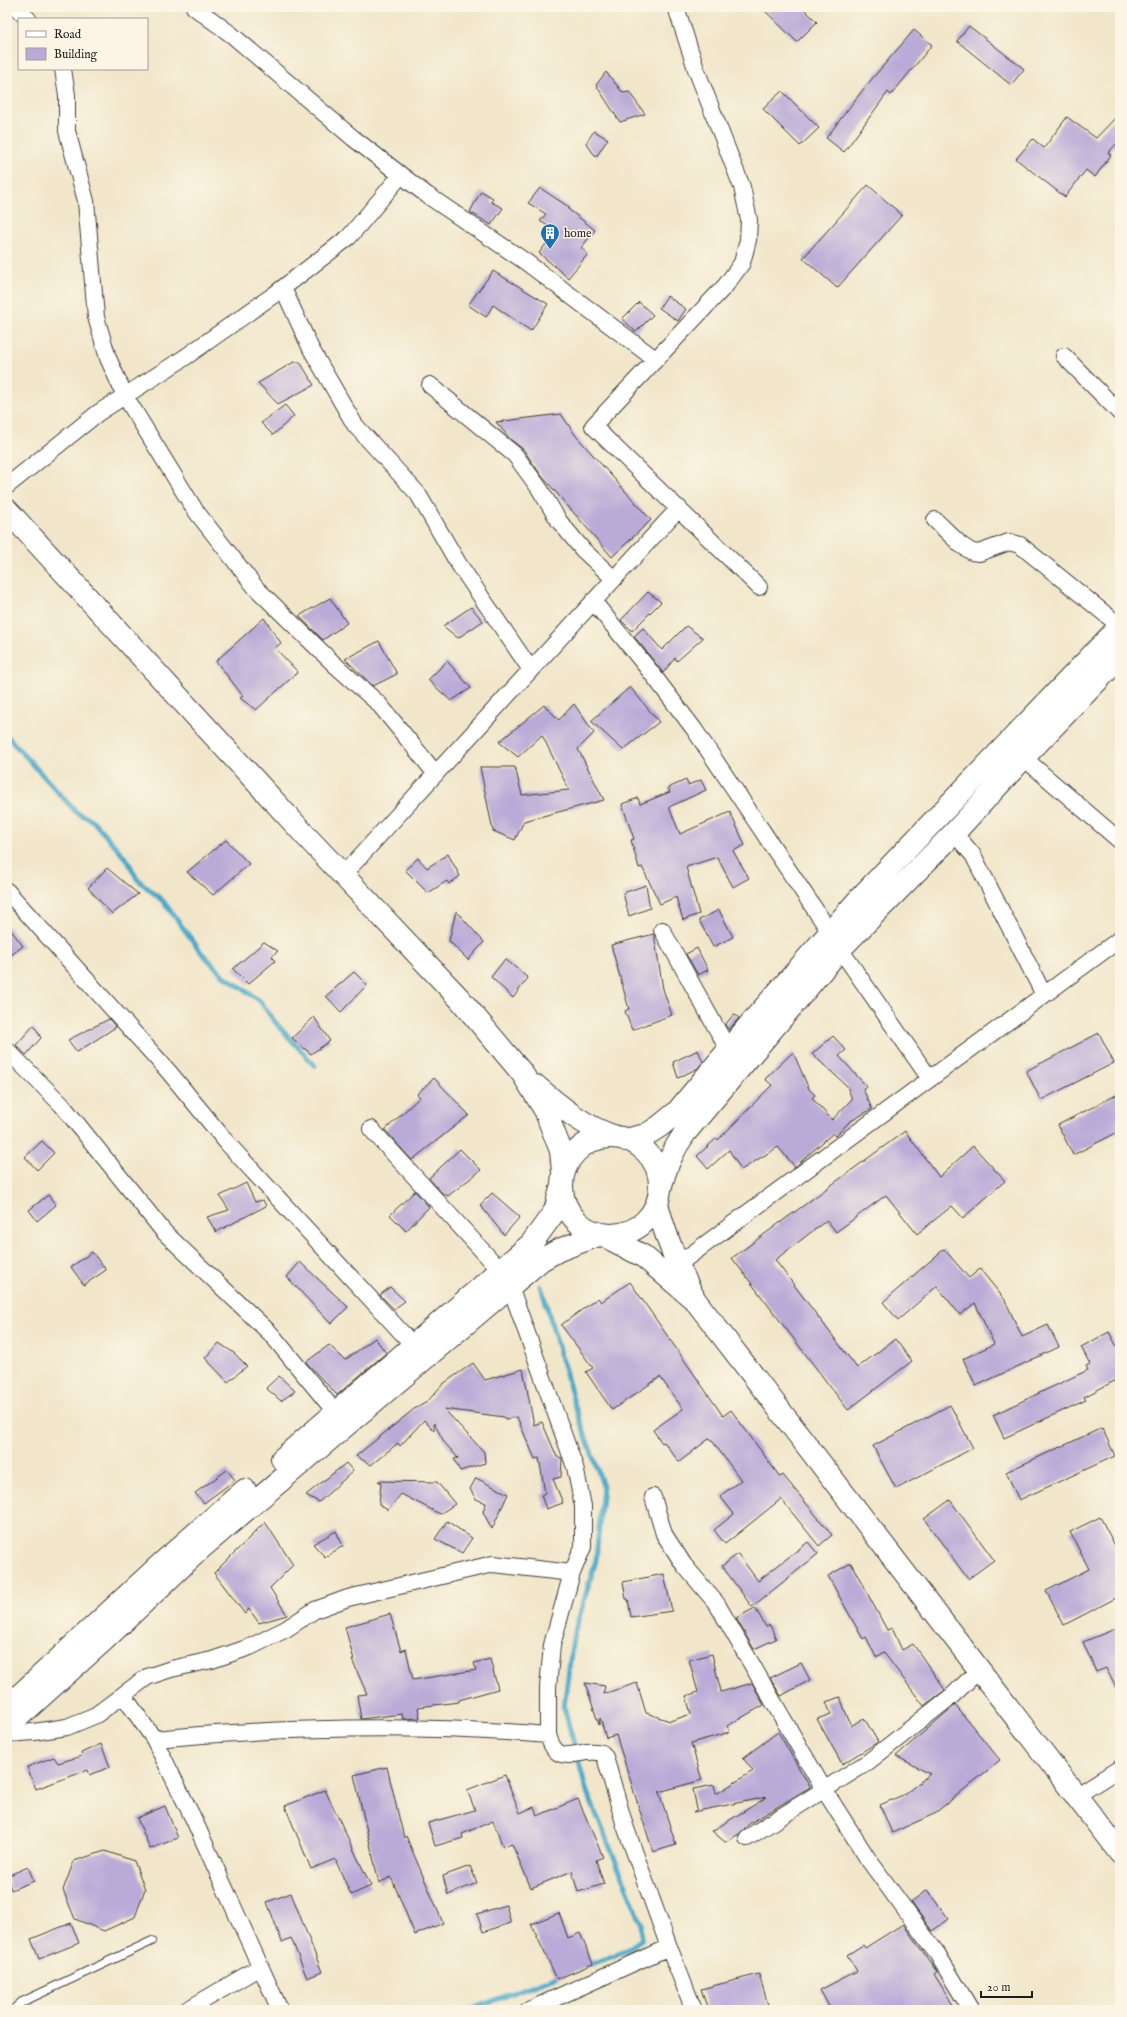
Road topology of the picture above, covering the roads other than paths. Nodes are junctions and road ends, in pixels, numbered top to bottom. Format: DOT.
graph roads {
  1 [pos="16,7"];
  2 [pos="194,7"];
  3 [pos="676,7"];
  4 [pos="27,18"];
  5 [pos="64,70"];
  6 [pos="401,175"];
  7 [pos="283,288"];
  8 [pos="1064,356"];
  9 [pos="655,359"];
  10 [pos="430,385"];
  11 [pos="125,396"];
  12 [pos="1120,413"];
  13 [pos="7,486"];
  14 [pos="679,508"];
  15 [pos="7,510"];
  16 [pos="935,520"];
  17 [pos="614,579"];
  18 [pos="759,587"];
  19 [pos="593,602"];
  20 [pos="1120,626"];
  21 [pos="1120,657"];
  22 [pos="531,670"];
  23 [pos="1026,755"];
  24 [pos="436,774"];
  25 [pos="954,833"];
  26 [pos="1120,841"];
  27 [pos="343,875"];
  28 [pos="7,891"];
  29 [pos="662,930"];
  30 [pos="1120,939"];
  31 [pos="835,941"];
  32 [pos="1044,995"];
  33 [pos="7,1050"];
  34 [pos="729,1050"];
  35 [pos="522,1073"];
  36 [pos="930,1079"];
  37 [pos="371,1129"];
  38 [pos="621,1138"];
  39 [pos="562,1181"];
  40 [pos="659,1196"];
  41 [pos="601,1234"];
  42 [pos="677,1265"];
  43 [pos="506,1278"];
  44 [pos="696,1300"];
  45 [pos="414,1346"];
  46 [pos="336,1412"];
  47 [pos="653,1497"];
  48 [pos="572,1573"];
  49 [pos="979,1670"];
  50 [pos="124,1695"];
  51 [pos="7,1707"];
  52 [pos="7,1727"];
  53 [pos="7,1734"];
  54 [pos="548,1735"];
  55 [pos="154,1739"];
  56 [pos="1120,1768"];
  57 [pos="823,1788"];
  58 [pos="1076,1796"];
  59 [pos="747,1838"];
  60 [pos="1120,1852"];
  61 [pos="152,1941"];
  62 [pos="669,1947"];
  63 [pos="260,1967"];
  64 [pos="13,2010"];
  65 [pos="187,2010"];
  66 [pos="280,2010"];
  67 [pos="529,2010"];
  68 [pos="694,2010"];
  69 [pos="971,2010"];
  1 -- 4 [label="street"];
  2 -- 6 [label="street"];
  3 -- 9 [label="street"];
  5 -- 11 [label="street"];
  6 -- 7 [label="street"];
  6 -- 9 [label="street"];
  7 -- 11 [label="street"];
  7 -- 22 [label="street"];
  8 -- 12 [label="street"];
  9 -- 14 [label="street"];
  10 -- 17 [label="street"];
  11 -- 13 [label="street"];
  11 -- 24 [label="street"];
  14 -- 17 [label="street"];
  14 -- 18 [label="street"];
  15 -- 27 [label="main road"];
  16 -- 20 [label="street"];
  17 -- 19 [label="street"];
  19 -- 22 [label="street"];
  19 -- 31 [label="street"];
  20 -- 31 [label="main road"];
  21 -- 23 [label="main road"];
  22 -- 24 [label="street"];
  23 -- 25 [label="main road"];
  23 -- 26 [label="street"];
  24 -- 27 [label="street"];
  25 -- 31 [label="main road"];
  25 -- 32 [label="street"];
  27 -- 35 [label="main road"];
  28 -- 45 [label="street"];
  29 -- 34 [label="street"];
  30 -- 32 [label="street"];
  31 -- 34 [label="main road"];
  31 -- 36 [label="street"];
  31 -- 40 [label="main road"];
  32 -- 36 [label="street"];
  33 -- 46 [label="street"];
  34 -- 38 [label="main road"];
  35 -- 38 [label="main road"];
  35 -- 39 [label="main road"];
  36 -- 42 [label="street"];
  37 -- 43 [label="street"];
  38 -- 39 [label="main road"];
  38 -- 40 [label="main road"];
  39 -- 41 [label="main road"];
  39 -- 43 [label="main road"];
  40 -- 41 [label="main road"];
  40 -- 42 [label="main road"];
  41 -- 43 [label="main road"];
  41 -- 44 [label="main road"];
  42 -- 44 [label="main road"];
  43 -- 45 [label="main road"];
  43 -- 48 [label="street"];
  43 -- 52 [label="main road"];
  44 -- 49 [label="main road"];
  45 -- 46 [label="main road"];
  46 -- 51 [label="main road"];
  47 -- 57 [label="street"];
  48 -- 50 [label="street"];
  48 -- 54 [label="street"];
  49 -- 57 [label="street"];
  49 -- 58 [label="main road"];
  50 -- 53 [label="street"];
  50 -- 55 [label="street"];
  54 -- 55 [label="street"];
  54 -- 62 [label="street"];
  55 -- 63 [label="street"];
  56 -- 58 [label="street"];
  57 -- 59 [label="street"];
  57 -- 69 [label="street"];
  58 -- 60 [label="main road"];
  61 -- 64 [label="lane"];
  62 -- 67 [label="street"];
  62 -- 68 [label="street"];
  63 -- 65 [label="street"];
  63 -- 66 [label="street"];
}
